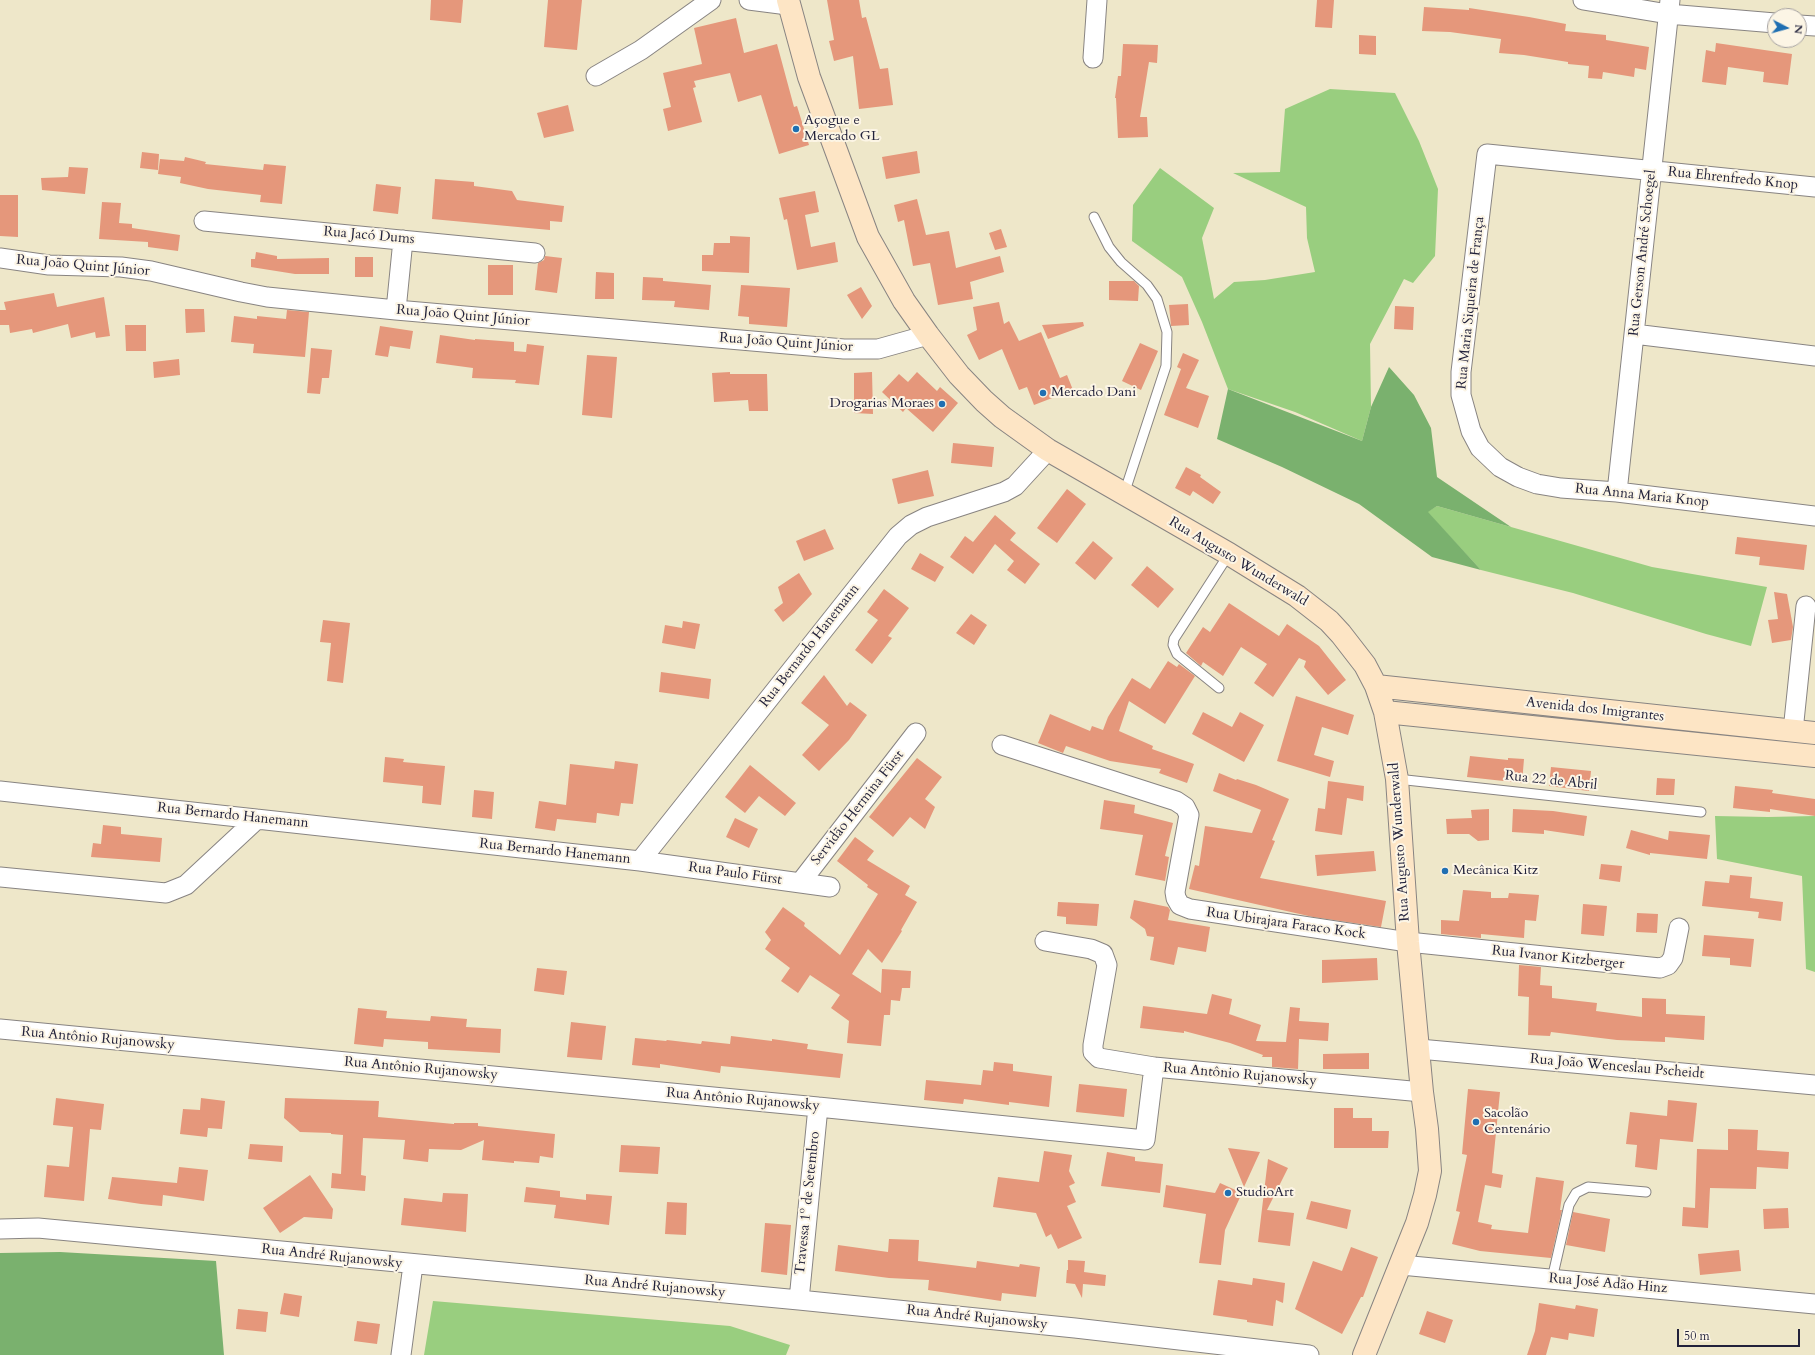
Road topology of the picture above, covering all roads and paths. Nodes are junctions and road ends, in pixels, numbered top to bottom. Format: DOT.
graph roads {
  1 [pos="711,0"];
  2 [pos="749,0"];
  3 [pos="1097,0"];
  4 [pos="1582,0"];
  5 [pos="788,2"];
  6 [pos="1669,7"];
  7 [pos="1767,22"];
  8 [pos="1093,58"];
  9 [pos="596,76"];
  10 [pos="1487,154"];
  11 [pos="1652,170"];
  12 [pos="1815,187"];
  13 [pos="1094,217"];
  14 [pos="204,221"];
  15 [pos="403,240"];
  16 [pos="535,253"];
  17 [pos="0,258"];
  18 [pos="396,310"];
  19 [pos="1634,334"];
  20 [pos="928,335"];
  21 [pos="1815,356"];
  22 [pos="1480,448"];
  23 [pos="1048,450"];
  24 [pos="1617,492"];
  25 [pos="1124,494"];
  26 [pos="1815,516"];
  27 [pos="1229,554"];
  28 [pos="1806,606"];
  29 [pos="1376,686"];
  30 [pos="1219,688"];
  31 [pos="1385,712"];
  32 [pos="1661,717"];
  33 [pos="1793,731"];
  34 [pos="916,733"];
  35 [pos="1815,733"];
  36 [pos="1658,739"];
  37 [pos="1002,745"];
  38 [pos="1786,753"];
  39 [pos="1815,756"];
  40 [pos="1397,779"];
  41 [pos="0,791"];
  42 [pos="1701,812"];
  43 [pos="257,819"];
  44 [pos="640,861"];
  45 [pos="0,877"];
  46 [pos="800,883"];
  47 [pos="830,887"];
  48 [pos="1679,928"];
  49 [pos="1046,941"];
  50 [pos="1408,942"];
  51 [pos="0,1029"];
  52 [pos="1419,1049"];
  53 [pos="1154,1067"];
  54 [pos="1815,1085"];
  55 [pos="1422,1092"];
  56 [pos="818,1107"];
  57 [pos="1646,1192"];
  58 [pos="0,1229"];
  59 [pos="413,1265"];
  60 [pos="1401,1265"];
  61 [pos="1552,1279"];
  62 [pos="798,1300"];
  63 [pos="1815,1304"];
  64 [pos="401,1355"];
  65 [pos="1309,1355"];
  66 [pos="1364,1355"];
  1 -- 9 [label="street"];
  2 -- 5 [label="street"];
  3 -- 8 [label="street"];
  4 -- 6 [label="street"];
  5 -- 20 [label="main road, Rua Augusto Wunderwald"];
  6 -- 7 [label="street"];
  6 -- 11 [label="street, Rua Gerson André Schoegel"];
  10 -- 11 [label="street, Rua Ehrenfredo Knop"];
  10 -- 22 [label="street, Rua Maria Siqueira de França"];
  11 -- 12 [label="street, Rua Ehrenfredo Knop"];
  11 -- 19 [label="street, Rua Gerson André Schoegel"];
  13 -- 25 [label="lane"];
  14 -- 15 [label="street, Rua Jacó Dums"];
  15 -- 16 [label="street, Rua Jacó Dums"];
  15 -- 18 [label="street"];
  17 -- 18 [label="street, Rua João Quint Júnior"];
  18 -- 20 [label="street, Rua João Quint Júnior"];
  19 -- 21 [label="street"];
  19 -- 24 [label="street, Rua Gerson André Schoegel"];
  20 -- 23 [label="main road, Rua Augusto Wunderwald"];
  22 -- 24 [label="street, Rua Anna Maria Knop"];
  23 -- 25 [label="main road, Rua Augusto Wunderwald"];
  23 -- 44 [label="street, Rua Bernardo Hanemann"];
  24 -- 26 [label="street, Rua Anna Maria Knop"];
  25 -- 27 [label="main road, Rua Augusto Wunderwald"];
  27 -- 29 [label="main road, Rua Augusto Wunderwald"];
  27 -- 30 [label="lane"];
  28 -- 33 [label="street"];
  29 -- 31 [label="main road, Rua Augusto Wunderwald"];
  29 -- 32 [label="main road, Avenida dos Imigrantes"];
  31 -- 36 [label="main road, Avenida dos Imigrantes"];
  31 -- 40 [label="main road, Rua Augusto Wunderwald"];
  32 -- 33 [label="main road, Avenida dos Imigrantes"];
  32 -- 36 [label="main road"];
  33 -- 35 [label="main road, Avenida dos Imigrantes"];
  33 -- 38 [label="main road"];
  34 -- 46 [label="street, Servidão Hermina Fürst"];
  36 -- 38 [label="main road, Avenida dos Imigrantes"];
  37 -- 50 [label="street, Rua Ubirajara Faraco Kock"];
  38 -- 39 [label="main road, Avenida dos Imigrantes"];
  40 -- 42 [label="lane, Rua 22 de Abril"];
  40 -- 50 [label="main road, Rua Augusto Wunderwald"];
  41 -- 43 [label="street, Rua Bernardo Hanemann"];
  43 -- 44 [label="street, Rua Bernardo Hanemann"];
  43 -- 45 [label="street"];
  44 -- 46 [label="street, Rua Paulo Fürst"];
  46 -- 47 [label="street, Rua Paulo Fürst"];
  48 -- 50 [label="street, Rua Ivanor Kitzberger"];
  49 -- 53 [label="street"];
  50 -- 52 [label="main road, Rua Augusto Wunderwald"];
  51 -- 56 [label="street, Rua Antônio Rujanowsky"];
  52 -- 54 [label="street, Rua João Wenceslau Pscheidt"];
  52 -- 55 [label="main road, Rua Augusto Wunderwald"];
  53 -- 55 [label="street, Rua Antônio Rujanowsky"];
  53 -- 56 [label="street, Rua Antônio Rujanowsky"];
  55 -- 60 [label="main road, Rua Augusto Wunderwald"];
  56 -- 62 [label="street, Travessa 1º de Setembro"];
  57 -- 61 [label="lane"];
  58 -- 59 [label="street, Rua André Rujanowsky"];
  59 -- 62 [label="street, Rua André Rujanowsky"];
  59 -- 64 [label="street"];
  60 -- 61 [label="street, Rua José Adão Hinz"];
  60 -- 66 [label="main road, Rua Augusto Wunderwald"];
  61 -- 63 [label="street, Rua José Adão Hinz"];
  62 -- 65 [label="street, Rua André Rujanowsky"];
}
